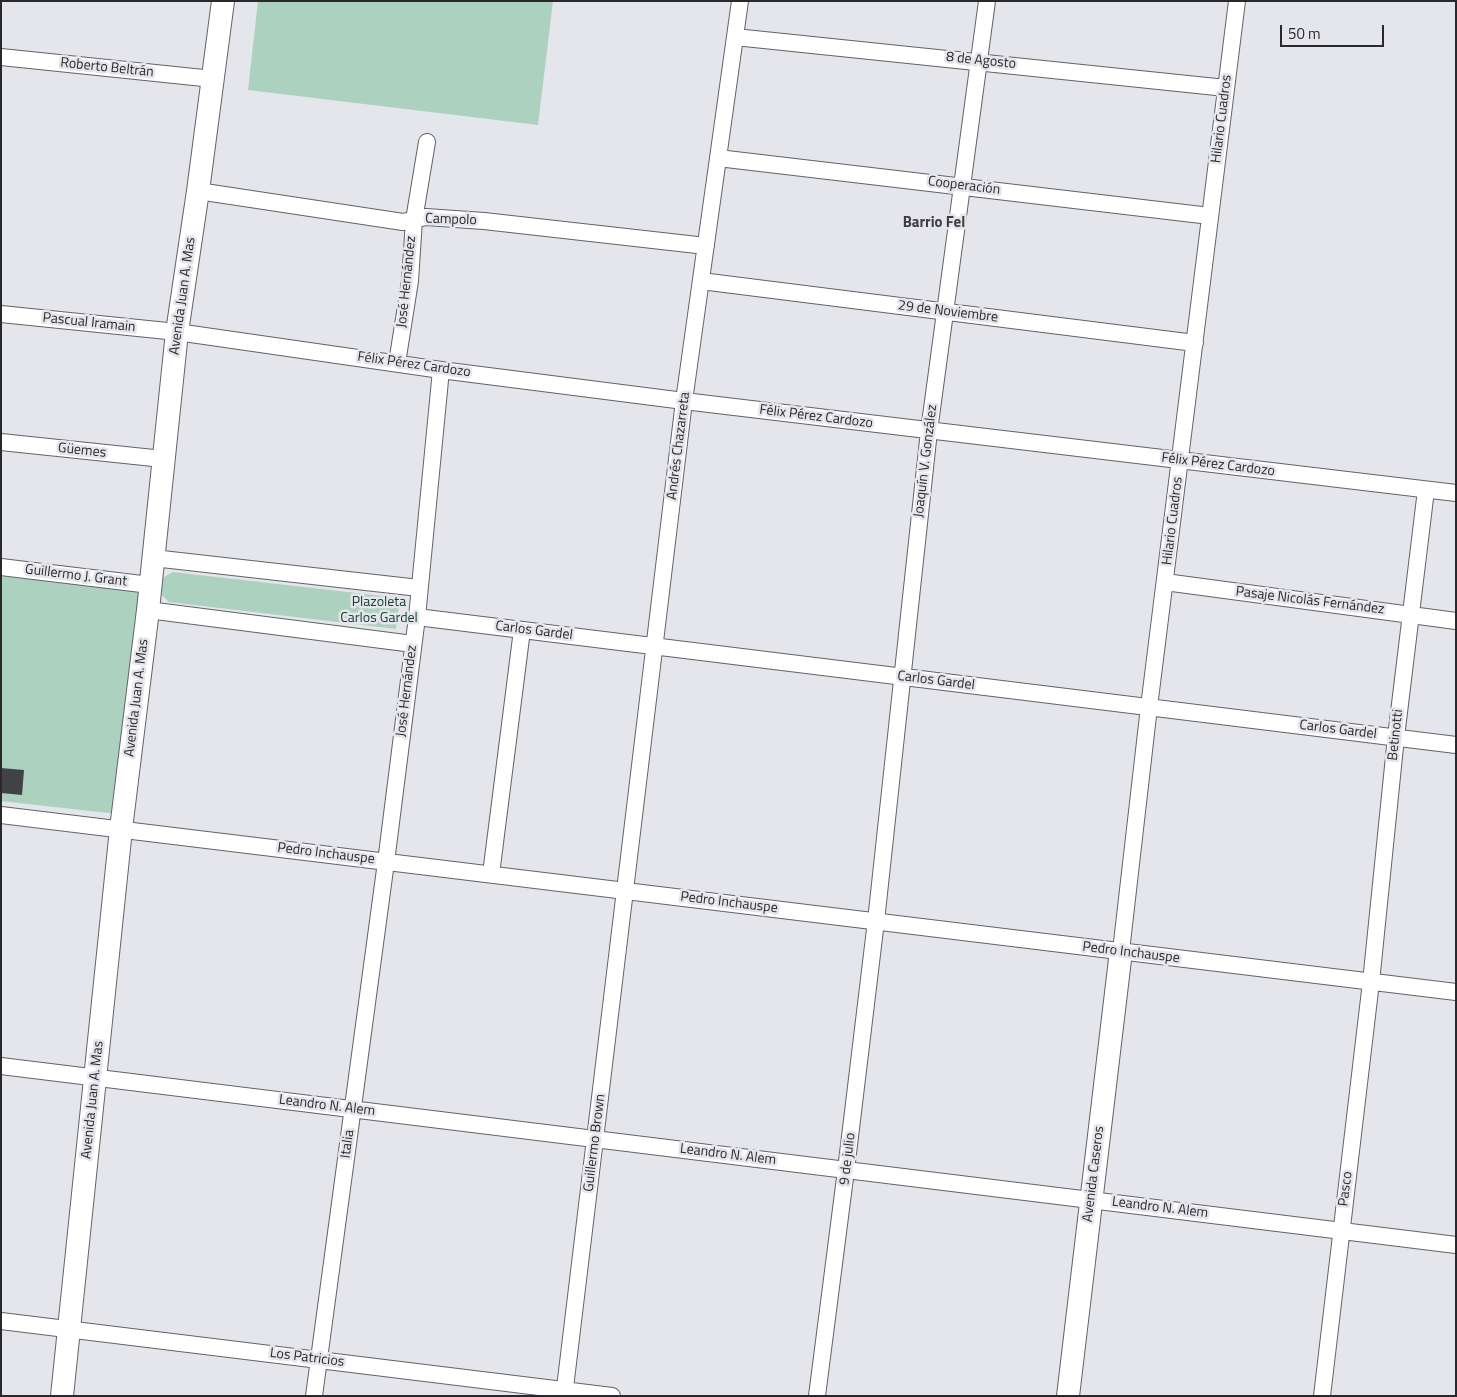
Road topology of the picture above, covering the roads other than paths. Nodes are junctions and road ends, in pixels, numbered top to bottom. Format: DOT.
graph roads {
  1 [pos="223,1"];
  2 [pos="740,1"];
  3 [pos="987,1"];
  4 [pos="1237,1"];
  5 [pos="735,37"];
  6 [pos="1,57"];
  7 [pos="980,61"];
  8 [pos="213,79"];
  9 [pos="1226,88"];
  10 [pos="427,142"];
  11 [pos="718,158"];
  12 [pos="962,186"];
  13 [pos="198,191"];
  14 [pos="1210,216"];
  15 [pos="414,220"];
  16 [pos="706,246"];
  17 [pos="701,281"];
  18 [pos="945,312"];
  19 [pos="1,314"];
  20 [pos="177,332"];
  21 [pos="1195,343"];
  22 [pos="397,363"];
  23 [pos="441,370"];
  24 [pos="684,401"];
  25 [pos="929,430"];
  26 [pos="1,442"];
  27 [pos="163,459"];
  28 [pos="1180,461"];
  29 [pos="1426,490"];
  30 [pos="1456,493"];
  31 [pos="153,558"];
  32 [pos="1,567"];
  33 [pos="1165,582"];
  34 [pos="150,585"];
  35 [pos="419,588"];
  36 [pos="148,610"];
  37 [pos="1410,614"];
  38 [pos="417,617"];
  39 [pos="1456,620"];
  40 [pos="522,630"];
  41 [pos="413,644"];
  42 [pos="655,646"];
  43 [pos="902,677"];
  44 [pos="1149,707"];
  45 [pos="1396,737"];
  46 [pos="1456,744"];
  47 [pos="1,815"];
  48 [pos="121,829"];
  49 [pos="386,862"];
  50 [pos="491,874"];
  51 [pos="625,891"];
  52 [pos="876,922"];
  53 [pos="1121,951"];
  54 [pos="1371,982"];
  55 [pos="1456,992"];
  56 [pos="1,1066"];
  57 [pos="96,1077"];
  58 [pos="352,1109"];
  59 [pos="596,1139"];
  60 [pos="846,1170"];
  61 [pos="1091,1200"];
  62 [pos="1342,1230"];
  63 [pos="1456,1245"];
  64 [pos="1,1321"];
  65 [pos="69,1330"];
  66 [pos="318,1360"];
  67 [pos="564,1393"];
  68 [pos="62,1396"];
  69 [pos="314,1396"];
  70 [pos="612,1396"];
  71 [pos="818,1396"];
  72 [pos="1068,1396"];
  73 [pos="1322,1396"];
  1 -- 8 [label="main road, Avenida Juan A. Mas"];
  2 -- 5 [label="street, Andrés Chazarreta"];
  3 -- 7 [label="street, Joaquín V. González"];
  4 -- 9 [label="street, Hilario Cuadros"];
  5 -- 7 [label="street, 8 de Agosto"];
  5 -- 11 [label="street, Andrés Chazarreta"];
  6 -- 8 [label="street, Roberto Beltrán"];
  7 -- 9 [label="street, 8 de Agosto"];
  7 -- 12 [label="street, Joaquín V. González"];
  8 -- 13 [label="main road, Avenida Juan A. Mas"];
  9 -- 14 [label="street, Hilario Cuadros"];
  10 -- 15 [label="street, José Hernández"];
  11 -- 12 [label="street, Cooperación"];
  11 -- 16 [label="street, Andrés Chazarreta"];
  12 -- 14 [label="street, Cooperación"];
  12 -- 18 [label="street, Joaquín V. González"];
  13 -- 15 [label="street, Campolo"];
  13 -- 20 [label="main road, Avenida Juan A. Mas"];
  14 -- 21 [label="street, Hilario Cuadros"];
  15 -- 16 [label="street, Campolo"];
  15 -- 22 [label="street, José Hernández"];
  16 -- 17 [label="street, Andrés Chazarreta"];
  17 -- 18 [label="street, 29 de Noviembre"];
  17 -- 24 [label="street, Andrés Chazarreta"];
  18 -- 21 [label="street, 29 de Noviembre"];
  18 -- 25 [label="street, Joaquín V. González"];
  19 -- 20 [label="street, Pascual Iramain"];
  20 -- 22 [label="street, Félix Pérez Cardozo"];
  20 -- 27 [label="main road, Avenida Juan A. Mas"];
  21 -- 28 [label="street, Hilario Cuadros"];
  22 -- 23 [label="street, Félix Pérez Cardozo"];
  23 -- 24 [label="street, Félix Pérez Cardozo"];
  23 -- 35 [label="street, José Hernández"];
  24 -- 25 [label="street, Félix Pérez Cardozo"];
  24 -- 42 [label="street, Andrés Chazarreta"];
  25 -- 28 [label="street, Félix Pérez Cardozo"];
  25 -- 43 [label="street, Joaquín V. González"];
  26 -- 27 [label="street, Güemes"];
  27 -- 31 [label="main road, Avenida Juan A. Mas"];
  28 -- 29 [label="street, Félix Pérez Cardozo"];
  28 -- 33 [label="street, Hilario Cuadros"];
  29 -- 30 [label="street, Félix Pérez Cardozo"];
  29 -- 37 [label="street, Betinotti"];
  31 -- 34 [label="main road, Avenida Juan A. Mas"];
  31 -- 35 [label="street"];
  32 -- 34 [label="street, Guillermo J. Grant"];
  33 -- 37 [label="street, Pasaje Nicolás Fernández"];
  33 -- 44 [label="street, Hilario Cuadros"];
  34 -- 36 [label="main road, Avenida Juan A. Mas"];
  35 -- 38 [label="street, José Hernández"];
  36 -- 41 [label="street"];
  36 -- 48 [label="main road, Avenida Juan A. Mas"];
  37 -- 39 [label="street, Pasaje Nicolás Fernández"];
  37 -- 45 [label="street, Betinotti"];
  38 -- 40 [label="street, Carlos Gardel"];
  38 -- 41 [label="street, José Hernández"];
  40 -- 42 [label="street, Carlos Gardel"];
  40 -- 50 [label="street"];
  41 -- 49 [label="street, José Hernández"];
  42 -- 43 [label="street, Carlos Gardel"];
  42 -- 51 [label="street, Andrés Chazarreta"];
  43 -- 44 [label="street, Carlos Gardel"];
  43 -- 52 [label="street, Joaquín V. González"];
  44 -- 45 [label="street, Carlos Gardel"];
  44 -- 53 [label="street, Hilario Cuadros"];
  45 -- 46 [label="street, Carlos Gardel"];
  45 -- 54 [label="street, Betinotti"];
  47 -- 48 [label="street, Pedro Inchauspe"];
  48 -- 49 [label="street, Pedro Inchauspe"];
  48 -- 57 [label="main road, Avenida Juan A. Mas"];
  49 -- 50 [label="street, Pedro Inchauspe"];
  49 -- 58 [label="street, Italia"];
  50 -- 51 [label="street, Pedro Inchauspe"];
  51 -- 52 [label="street, Pedro Inchauspe"];
  51 -- 59 [label="street, Guillermo Brown"];
  52 -- 53 [label="street, Pedro Inchauspe"];
  52 -- 60 [label="street, 9 de julio"];
  53 -- 54 [label="street, Pedro Inchauspe"];
  53 -- 61 [label="main road, Avenida Caseros"];
  54 -- 55 [label="street, Pedro Inchauspe"];
  54 -- 62 [label="street, Pasco"];
  56 -- 57 [label="street, Leandro N. Alem"];
  57 -- 58 [label="street, Leandro N. Alem"];
  57 -- 65 [label="main road, Avenida Juan A. Mas"];
  58 -- 59 [label="street, Leandro N. Alem"];
  58 -- 66 [label="street, Italia"];
  59 -- 60 [label="street, Leandro N. Alem"];
  59 -- 67 [label="street, Guillermo Brown"];
  60 -- 61 [label="street, Leandro N. Alem"];
  60 -- 71 [label="street, 9 de julio"];
  61 -- 62 [label="street, Leandro N. Alem"];
  61 -- 72 [label="main road, Avenida Caseros"];
  62 -- 63 [label="street, Leandro N. Alem"];
  62 -- 73 [label="street, Pasco"];
  64 -- 65 [label="street, Los Patricios"];
  65 -- 66 [label="street, Los Patricios"];
  65 -- 68 [label="main road, Avenida Juan A. Mas"];
  66 -- 67 [label="street, Los Patricios"];
  66 -- 69 [label="street, Italia"];
  67 -- 70 [label="street, Los Patricios"];
}
